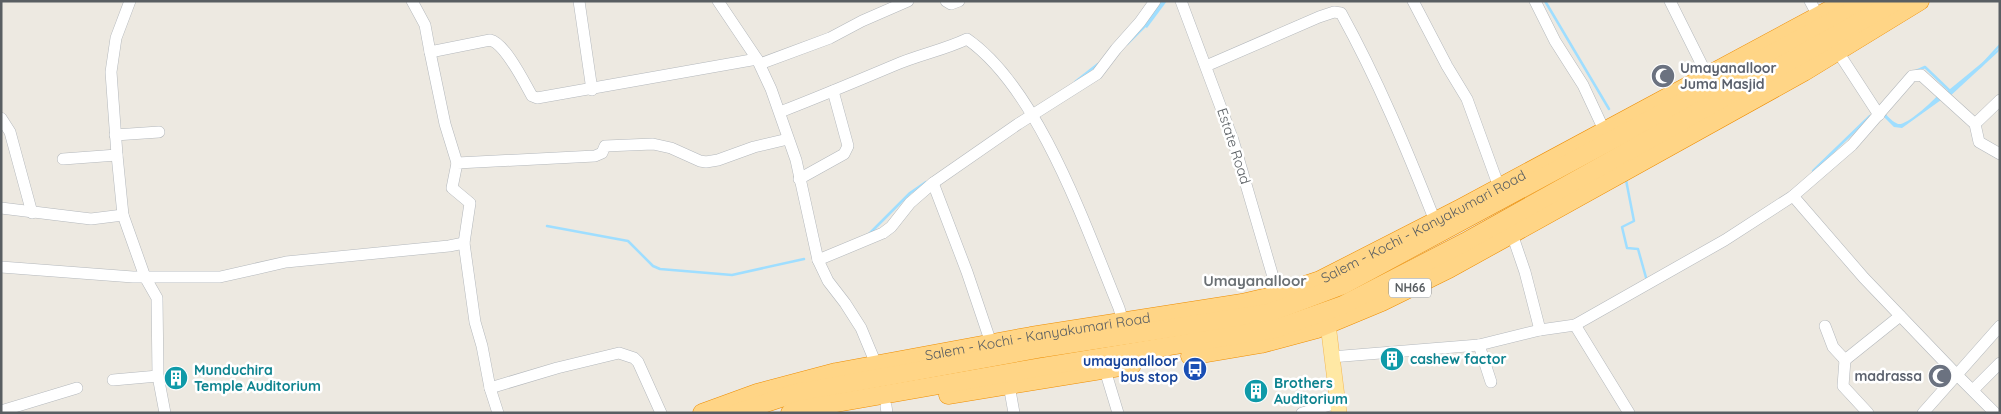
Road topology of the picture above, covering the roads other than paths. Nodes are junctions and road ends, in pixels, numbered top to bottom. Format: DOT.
graph roads {
  1 [pos="130,1"];
  2 [pos="412,1"];
  3 [pos="579,1"];
  4 [pos="718,1"];
  5 [pos="908,1"];
  6 [pos="946,1"];
  7 [pos="959,1"];
  8 [pos="1155,1"];
  9 [pos="1181,1"];
  10 [pos="1414,1"];
  11 [pos="1535,1"];
  12 [pos="1670,1"];
  13 [pos="1846,1"];
  14 [pos="1870,1"];
  15 [pos="1897,1"];
  16 [pos="1920,1"];
  17 [pos="1814,9"];
  18 [pos="430,52"];
  19 [pos="1838,52"];
  20 [pos="758,62"];
  21 [pos="1206,66"];
  22 [pos="1706,75"];
  23 [pos="592,90"];
  24 [pos="833,92"];
  25 [pos="2000,100"];
  26 [pos="780,112"];
  27 [pos="1879,115"];
  28 [pos="1033,116"];
  29 [pos="1,118"];
  30 [pos="1976,124"];
  31 [pos="1604,130"];
  32 [pos="159,132"];
  33 [pos="115,135"];
  34 [pos="788,139"];
  35 [pos="2000,154"];
  36 [pos="117,155"];
  37 [pos="63,159"];
  38 [pos="456,163"];
  39 [pos="799,179"];
  40 [pos="933,183"];
  41 [pos="1499,187"];
  42 [pos="1793,196"];
  43 [pos="1,208"];
  44 [pos="32,213"];
  45 [pos="123,215"];
  46 [pos="1435,221"];
  47 [pos="1512,234"];
  48 [pos="464,242"];
  49 [pos="818,260"];
  50 [pos="1,267"];
  51 [pos="145,277"];
  52 [pos="1278,294"];
  53 [pos="1900,316"];
  54 [pos="1123,322"];
  55 [pos="1328,324"];
  56 [pos="1575,325"];
  57 [pos="1826,326"];
  58 [pos="2000,326"];
  59 [pos="1540,330"];
  60 [pos="991,343"];
  61 [pos="1479,345"];
  62 [pos="1331,357"];
  63 [pos="1845,360"];
  64 [pos="2000,363"];
  65 [pos="876,364"];
  66 [pos="1105,370"];
  67 [pos="1957,375"];
  68 [pos="158,376"];
  69 [pos="114,380"];
  70 [pos="1491,382"];
  71 [pos="1009,385"];
  72 [pos="77,388"];
  73 [pos="490,388"];
  74 [pos="1973,390"];
  75 [pos="1338,408"];
  76 [pos="886,409"];
  77 [pos="1,411"];
  78 [pos="165,413"];
  79 [pos="498,413"];
  80 [pos="661,413"];
  81 [pos="702,413"];
  82 [pos="736,413"];
  83 [pos="790,413"];
  84 [pos="842,413"];
  85 [pos="1014,413"];
  86 [pos="1118,413"];
  87 [pos="1302,413"];
  88 [pos="1629,413"];
  89 [pos="1868,413"];
  90 [pos="1923,413"];
  91 [pos="1995,413"];
  1 -- 33 [label="street"];
  2 -- 18 [label="street"];
  3 -- 23 [label="street"];
  4 -- 20 [label="street"];
  5 -- 20 [label="street"];
  6 -- 7 [label="street"];
  8 -- 28 [label="street"];
  9 -- 21 [label="street, Estate Road"];
  10 -- 41 [label="street"];
  11 -- 31 [label="street"];
  12 -- 22 [label="street"];
  13 -- 17 [label="highway, Salem - Kochi - Kanyakumari Road"];
  14 -- 82 [label="highway"];
  15 -- 83 [label="highway"];
  16 -- 19 [label="highway, NH66"];
  17 -- 22 [label="highway, Salem - Kochi - Kanyakumari Road"];
  18 -- 23 [label="street"];
  18 -- 38 [label="street"];
  19 -- 27 [label="street"];
  19 -- 47 [label="highway, NH66"];
  20 -- 23 [label="street"];
  20 -- 26 [label="street"];
  21 -- 46 [label="street"];
  21 -- 52 [label="street, Estate Road"];
  22 -- 31 [label="highway, Salem - Kochi - Kanyakumari Road"];
  24 -- 26 [label="street"];
  24 -- 28 [label="street"];
  24 -- 39 [label="street"];
  25 -- 30 [label="street"];
  26 -- 34 [label="street"];
  27 -- 30 [label="street"];
  27 -- 42 [label="street"];
  28 -- 40 [label="street"];
  28 -- 54 [label="street"];
  29 -- 44 [label="street"];
  30 -- 35 [label="street"];
  31 -- 41 [label="highway, Salem - Kochi - Kanyakumari Road"];
  32 -- 33 [label="street"];
  33 -- 36 [label="street"];
  34 -- 38 [label="street"];
  34 -- 39 [label="street"];
  36 -- 37 [label="street"];
  36 -- 45 [label="street"];
  38 -- 48 [label="street"];
  39 -- 49 [label="street"];
  40 -- 49 [label="street"];
  40 -- 60 [label="street"];
  41 -- 46 [label="highway, Salem - Kochi - Kanyakumari Road"];
  42 -- 53 [label="street"];
  42 -- 56 [label="street"];
  43 -- 44 [label="street"];
  44 -- 45 [label="street"];
  45 -- 51 [label="street"];
  46 -- 52 [label="highway, Salem - Kochi - Kanyakumari Road"];
  47 -- 55 [label="highway, NH66"];
  47 -- 59 [label="street"];
  48 -- 51 [label="street"];
  48 -- 73 [label="street"];
  49 -- 65 [label="street"];
  50 -- 51 [label="street"];
  51 -- 68 [label="street"];
  52 -- 54 [label="highway, Salem - Kochi - Kanyakumari Road"];
  53 -- 63 [label="street"];
  53 -- 67 [label="street"];
  54 -- 60 [label="highway, Salem - Kochi - Kanyakumari Road"];
  55 -- 62 [label="main road"];
  55 -- 66 [label="highway, NH66"];
  56 -- 59 [label="street"];
  56 -- 88 [label="street"];
  57 -- 63 [label="street"];
  58 -- 67 [label="street"];
  59 -- 61 [label="street"];
  60 -- 65 [label="highway, Salem - Kochi - Kanyakumari Road"];
  61 -- 62 [label="street"];
  61 -- 70 [label="street"];
  62 -- 75 [label="main road"];
  63 -- 89 [label="street"];
  64 -- 74 [label="street"];
  65 -- 81 [label="highway, Salem - Kochi - Kanyakumari Road"];
  66 -- 71 [label="highway, NH66"];
  66 -- 86 [label="street"];
  67 -- 74 [label="street"];
  67 -- 90 [label="street"];
  68 -- 69 [label="street"];
  68 -- 78 [label="street"];
  71 -- 76 [label="highway, NH66"];
  71 -- 85 [label="street"];
  72 -- 77 [label="street"];
  73 -- 79 [label="street"];
  73 -- 80 [label="street"];
  74 -- 91 [label="street"];
  75 -- 87 [label="street"];
  76 -- 84 [label="highway, NH66"];
}
